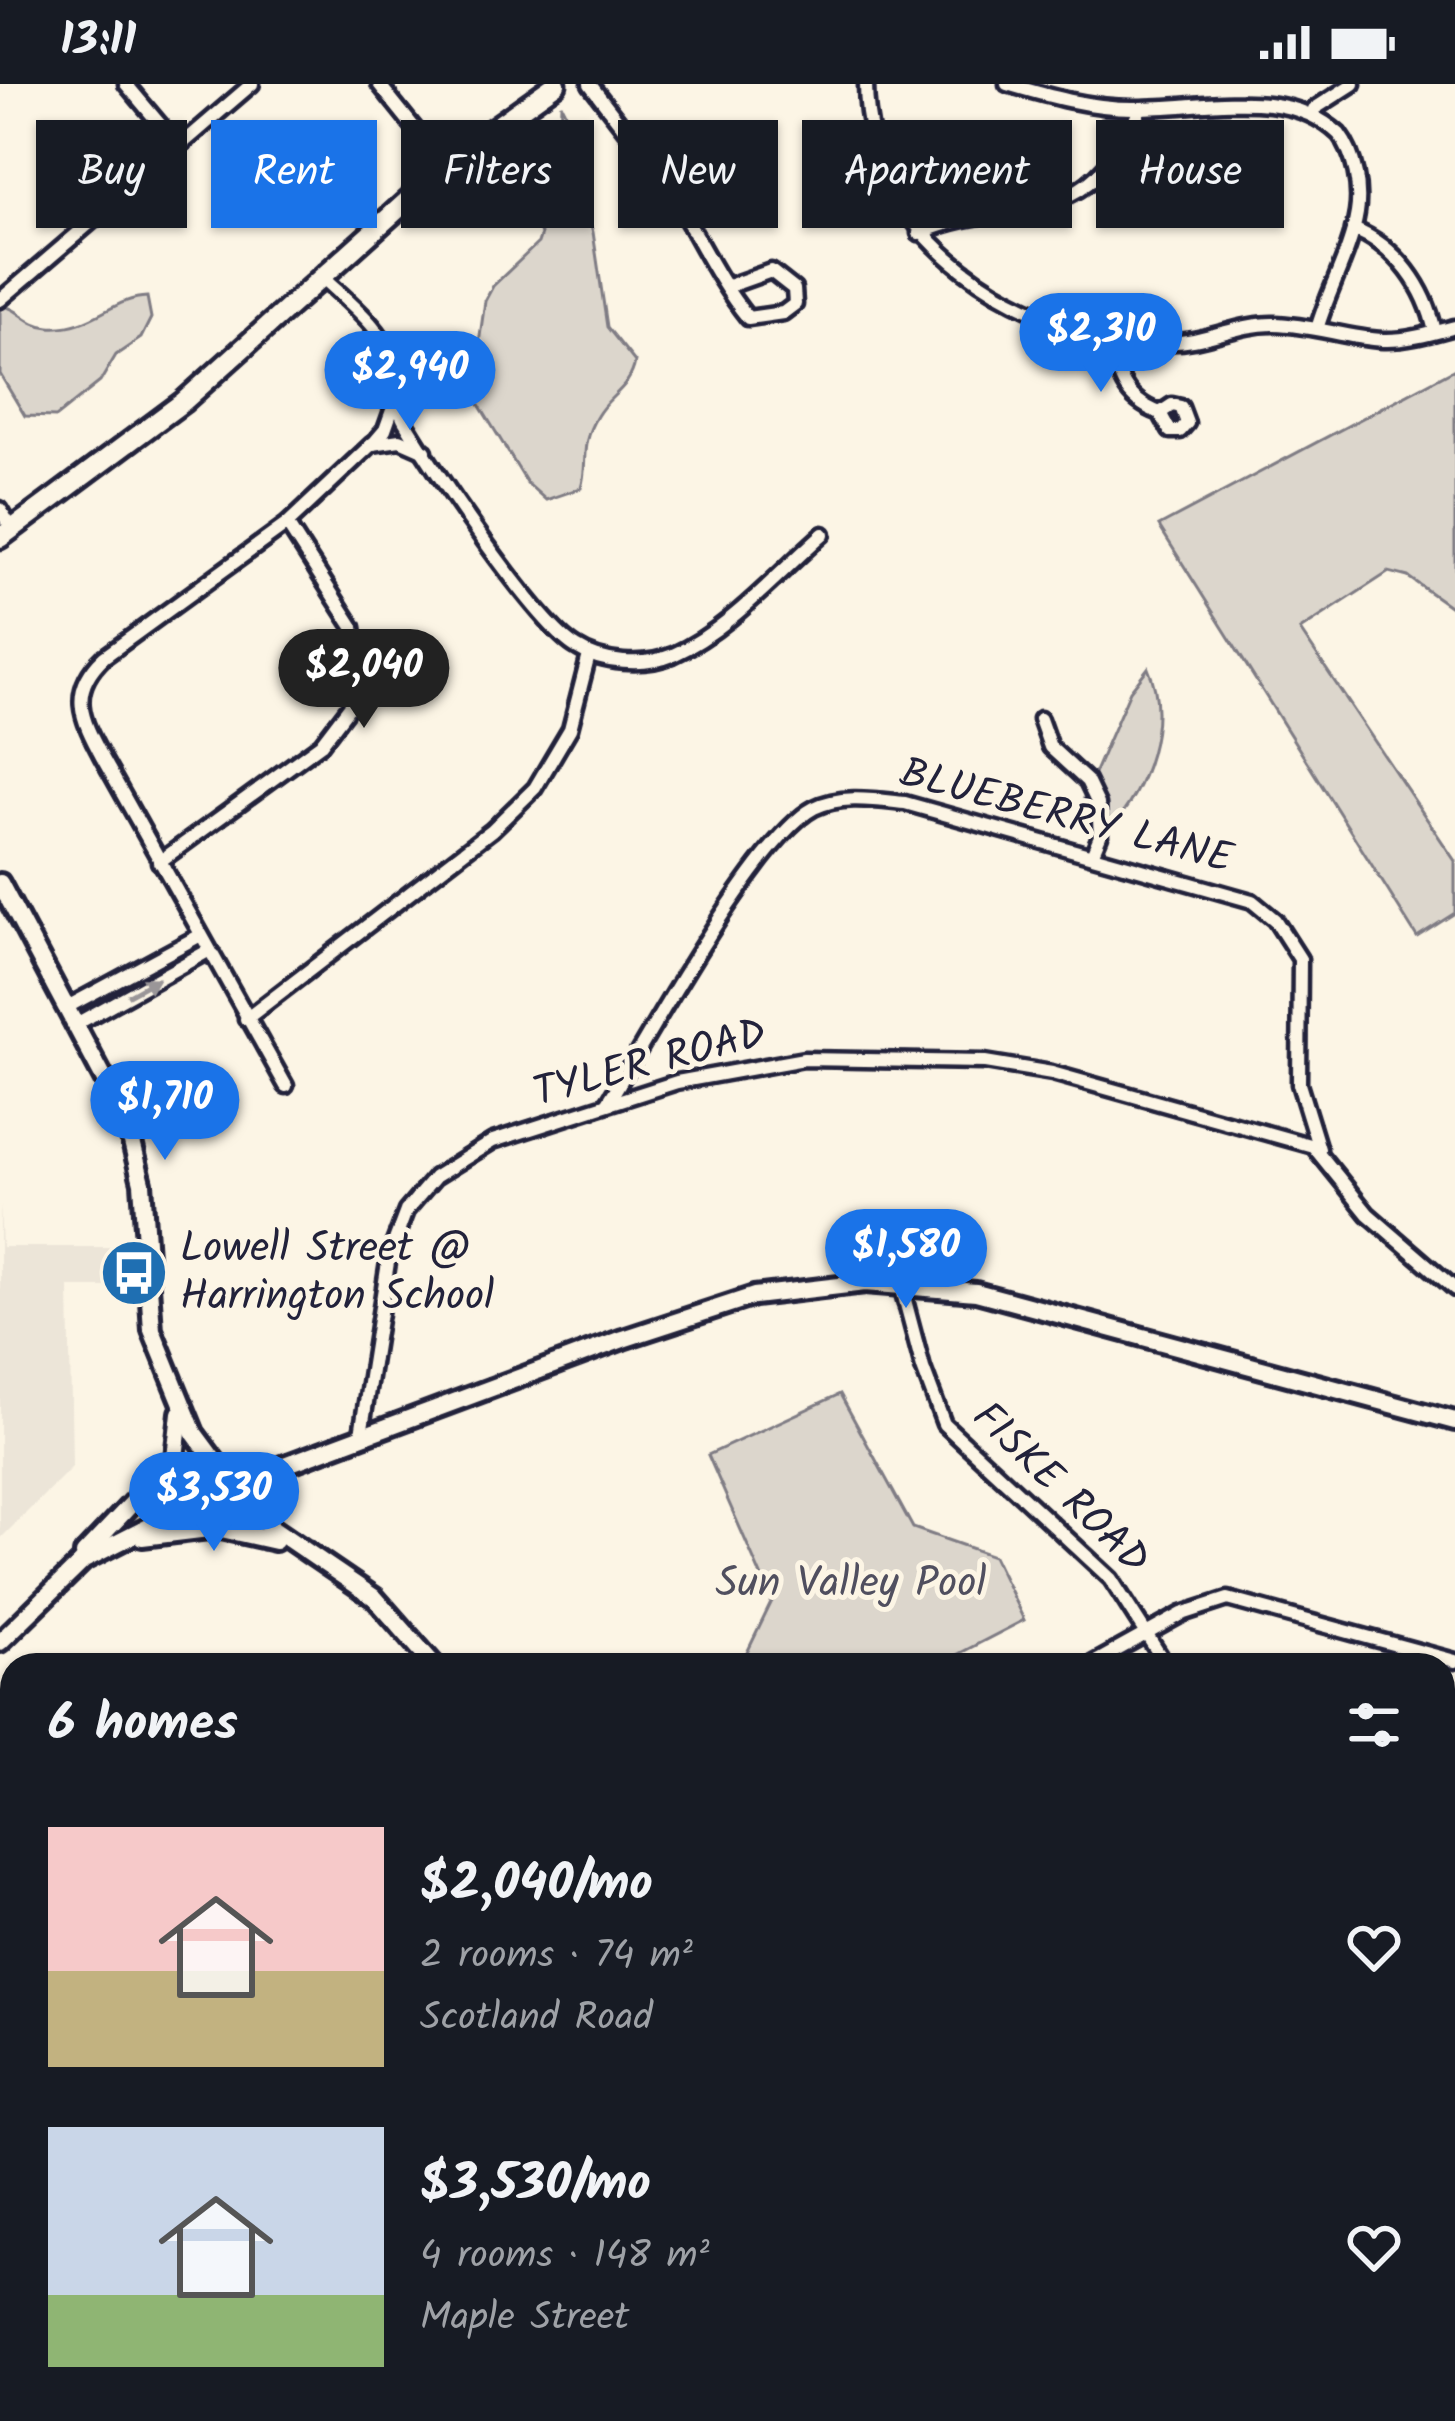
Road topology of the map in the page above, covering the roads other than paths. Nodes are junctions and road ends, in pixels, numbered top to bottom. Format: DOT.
graph roads {
  1 [pos="126,84"];
  2 [pos="252,84"];
  3 [pos="379,84"];
  4 [pos="556,84"];
  5 [pos="590,84"];
  6 [pos="866,84"];
  7 [pos="1007,84"];
  8 [pos="1353,84"];
  9 [pos="1140,109"];
  10 [pos="1314,109"];
  11 [pos="156,120"];
  12 [pos="408,120"];
  13 [pos="507,120"];
  14 [pos="187,140"];
  15 [pos="401,206"];
  16 [pos="84,228"];
  17 [pos="1353,229"];
  18 [pos="919,233"];
  19 [pos="322,277"];
  20 [pos="726,287"];
  21 [pos="0,300"];
  22 [pos="1318,326"];
  23 [pos="1455,327"];
  24 [pos="1435,332"];
  25 [pos="1112,338"];
  26 [pos="397,396"];
  27 [pos="1160,413"];
  28 [pos="372,445"];
  29 [pos="425,451"];
  30 [pos="0,509"];
  31 [pos="287,524"];
  32 [pos="6,533"];
  33 [pos="823,534"];
  34 [pos="589,655"];
  35 [pos="1040,719"];
  36 [pos="1092,855"];
  37 [pos="159,862"];
  38 [pos="0,883"];
  39 [pos="199,936"];
  40 [pos="208,951"];
  41 [pos="73,1015"];
  42 [pos="246,1019"];
  43 [pos="286,1086"];
  44 [pos="607,1105"];
  45 [pos="1319,1149"];
  46 [pos="902,1285"];
  47 [pos="1455,1289"];
  48 [pos="180,1407"];
  49 [pos="1455,1421"];
  50 [pos="361,1434"];
  51 [pos="229,1486"];
  52 [pos="96,1552"];
  53 [pos="329,1568"];
  54 [pos="72,1569"];
  55 [pos="1148,1633"];
  56 [pos="0,1642"];
  57 [pos="424,1653"];
  58 [pos="1112,1653"];
  59 [pos="1159,1653"];
  60 [pos="1427,1653"];
  1 -- 11 [label="street"];
  2 -- 14 [label="street"];
  3 -- 12 [label="street"];
  4 -- 13 [label="main road"];
  5 -- 20 [label="street"];
  6 -- 18 [label="street"];
  7 -- 9 [label="street"];
  8 -- 10 [label="street"];
  9 -- 10 [label="street"];
  9 -- 18 [label="street"];
  10 -- 17 [label="street"];
  15 -- 19 [label="main road"];
  16 -- 21 [label="street"];
  17 -- 22 [label="street"];
  17 -- 24 [label="street"];
  18 -- 25 [label="street"];
  19 -- 26 [label="street"];
  19 -- 32 [label="main road"];
  20 -- 20 [label="street"];
  22 -- 24 [label="street"];
  22 -- 25 [label="street"];
  23 -- 24 [label="street"];
  25 -- 27 [label="street"];
  26 -- 28 [label="street"];
  26 -- 29 [label="street"];
  28 -- 29 [label="street"];
  28 -- 31 [label="street"];
  29 -- 34 [label="street"];
  30 -- 32 [label="street"];
  31 -- 37 [label="street"];
  31 -- 37 [label="street"];
  33 -- 34 [label="street"];
  34 -- 42 [label="street"];
  35 -- 36 [label="street"];
  36 -- 44 [label="street, BLUEBERRY LANE"];
  36 -- 45 [label="street, BLUEBERRY LANE"];
  37 -- 39 [label="street"];
  38 -- 41 [label="main road"];
  39 -- 40 [label="street"];
  39 -- 41 [label="street"];
  41 -- 40 [label="street, one-way"];
  40 -- 42 [label="street"];
  41 -- 48 [label="main road"];
  42 -- 43 [label="street"];
  44 -- 45 [label="street, TYLER ROAD"];
  44 -- 50 [label="street, TYLER ROAD"];
  45 -- 47 [label="street"];
  46 -- 49 [label="main road"];
  46 -- 50 [label="main road"];
  46 -- 55 [label="street, FISKE ROAD"];
  48 -- 51 [label="main road"];
  48 -- 54 [label="main road"];
  50 -- 51 [label="main road"];
  51 -- 52 [label="main road"];
  51 -- 53 [label="main road"];
  52 -- 53 [label="main road"];
  52 -- 54 [label="main road"];
  53 -- 57 [label="main road"];
  54 -- 56 [label="main road"];
  55 -- 58 [label="street"];
  55 -- 59 [label="street, FISKE ROAD"];
  55 -- 60 [label="street"];
}
